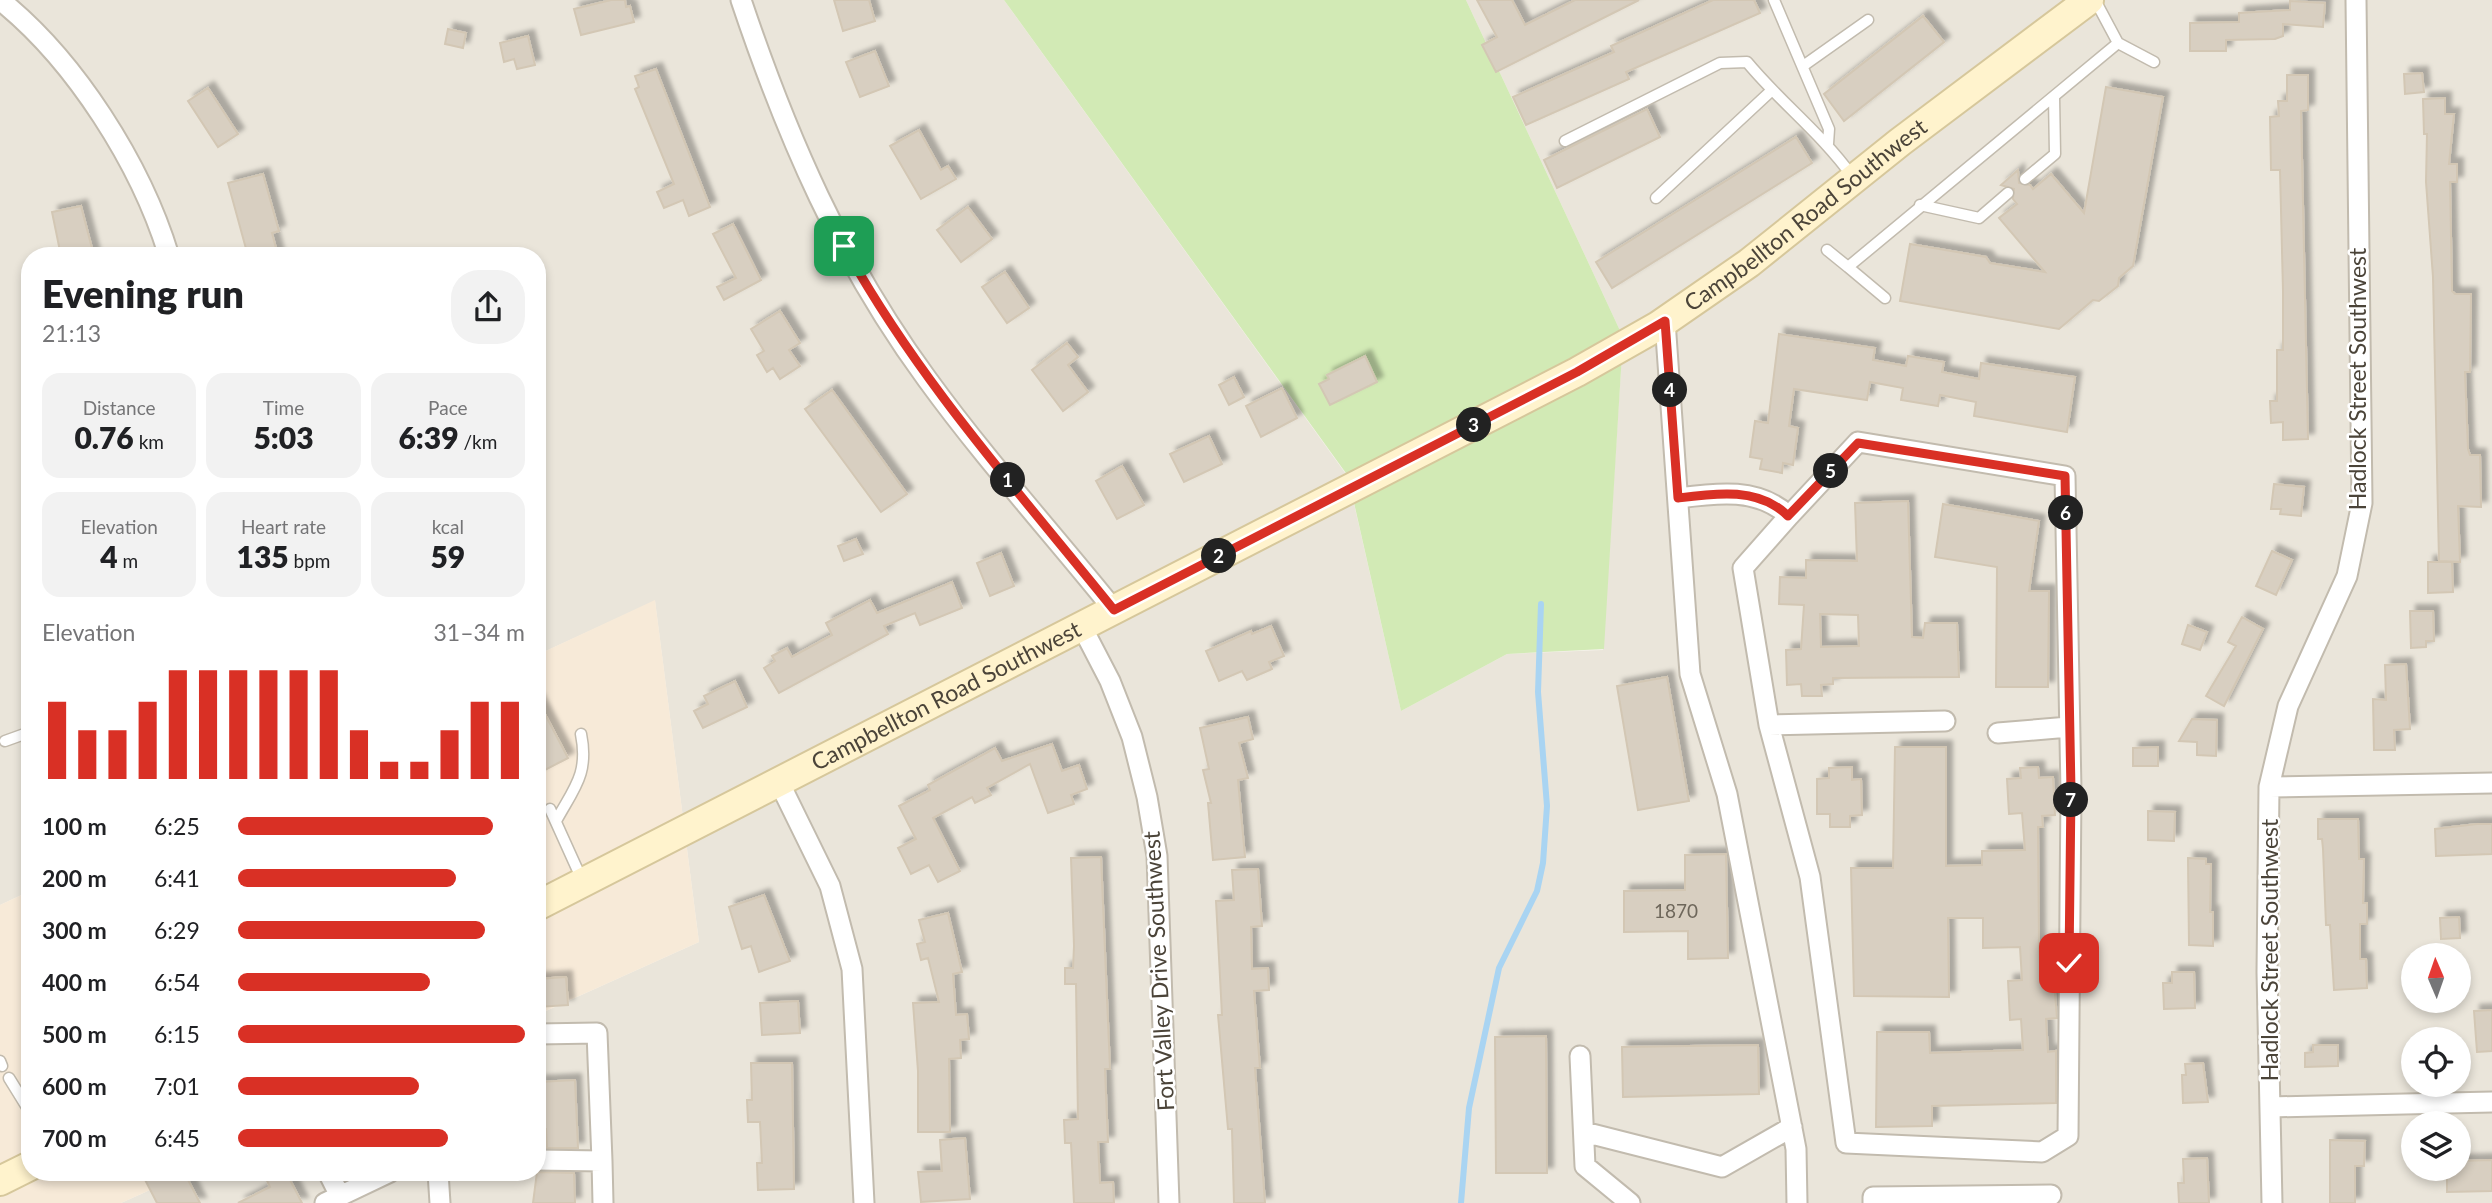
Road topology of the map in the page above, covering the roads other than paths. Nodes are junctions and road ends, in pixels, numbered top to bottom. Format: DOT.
graph roads {
  1 [pos="0,0"];
  2 [pos="741,0"];
  3 [pos="1774,0"];
  4 [pos="2356,0"];
  5 [pos="2083,2"];
  6 [pos="1868,20"];
  7 [pos="2118,43"];
  8 [pos="2154,62"];
  9 [pos="1803,66"];
  10 [pos="1770,91"];
  11 [pos="2053,96"];
  12 [pos="1565,141"];
  13 [pos="1828,144"];
  14 [pos="1854,179"];
  15 [pos="2025,179"];
  16 [pos="2008,193"];
  17 [pos="1656,198"];
  18 [pos="1920,205"];
  19 [pos="166,247"];
  20 [pos="1827,250"];
  21 [pos="1849,267"];
  22 [pos="1885,298"];
  23 [pos="1665,321"];
  24 [pos="1678,498"];
  25 [pos="1788,516"];
  26 [pos="1114,610"];
  27 [pos="1082,627"];
  28 [pos="1945,721"];
  29 [pos="1769,726"];
  30 [pos="2069,727"];
  31 [pos="1998,733"];
  32 [pos="581,734"];
  33 [pos="21,735"];
  34 [pos="5,741"];
  35 [pos="779,782"];
  36 [pos="2492,783"];
  37 [pos="2269,787"];
  38 [pos="550,809"];
  39 [pos="556,821"];
  40 [pos="583,882"];
  41 [pos="546,900"];
  42 [pos="546,1034"];
  43 [pos="1580,1056"];
  44 [pos="9,1078"];
  45 [pos="21,1097"];
  46 [pos="2492,1102"];
  47 [pos="2271,1107"];
  48 [pos="1792,1127"];
  49 [pos="1584,1132"];
  50 [pos="546,1160"];
  51 [pos="602,1161"];
  52 [pos="21,1170"];
  53 [pos="0,1181"];
  54 [pos="329,1181"];
  55 [pos="371,1181"];
  56 [pos="439,1181"];
  57 [pos="2051,1195"];
  58 [pos="332,1199"];
  59 [pos="440,1203"];
  60 [pos="603,1203"];
  61 [pos="864,1203"];
  62 [pos="1170,1203"];
  63 [pos="1630,1203"];
  64 [pos="1797,1203"];
  65 [pos="1873,1203"];
  66 [pos="2272,1203"];
  1 -- 19 [label="street"];
  2 -- 26 [label="street"];
  3 -- 9 [label="lane"];
  4 -- 37 [label="street, Hadlock Street Southwest"];
  5 -- 7 [label="lane"];
  5 -- 14 [label="main road, Campbellton Road Southwest"];
  6 -- 9 [label="lane"];
  7 -- 8 [label="lane"];
  7 -- 11 [label="lane"];
  9 -- 13 [label="lane"];
  10 -- 12 [label="lane"];
  10 -- 13 [label="lane"];
  10 -- 17 [label="lane"];
  11 -- 15 [label="lane"];
  11 -- 18 [label="lane"];
  13 -- 14 [label="lane"];
  14 -- 23 [label="main road, Campbellton Road Southwest"];
  16 -- 18 [label="lane"];
  18 -- 21 [label="lane"];
  20 -- 21 [label="lane"];
  21 -- 22 [label="lane"];
  23 -- 24 [label="street"];
  23 -- 26 [label="main road, Campbellton Road Southwest"];
  24 -- 25 [label="street"];
  24 -- 48 [label="street"];
  25 -- 29 [label="street"];
  25 -- 30 [label="street"];
  26 -- 27 [label="main road, Campbellton Road Southwest"];
  27 -- 35 [label="main road, Campbellton Road Southwest"];
  27 -- 62 [label="street, Fort Valley Drive Southwest"];
  28 -- 29 [label="street"];
  29 -- 30 [label="street"];
  30 -- 31 [label="street"];
  32 -- 39 [label="lane"];
  33 -- 34 [label="lane"];
  35 -- 40 [label="main road, Campbellton Road Southwest"];
  35 -- 61 [label="street"];
  36 -- 37 [label="street"];
  37 -- 47 [label="street, Hadlock Street Southwest"];
  38 -- 39 [label="lane"];
  39 -- 40 [label="lane"];
  40 -- 41 [label="main road, Campbellton Road Southwest"];
  42 -- 51 [label="street"];
  43 -- 49 [label="street"];
  44 -- 45 [label="lane"];
  46 -- 47 [label="street"];
  47 -- 66 [label="street, Hadlock Street Southwest"];
  48 -- 49 [label="street"];
  48 -- 64 [label="street"];
  49 -- 63 [label="street"];
  50 -- 51 [label="street"];
  51 -- 60 [label="street"];
  52 -- 53 [label="main road"];
  54 -- 58 [label="street"];
  55 -- 58 [label="street"];
  56 -- 59 [label="street"];
  57 -- 65 [label="street"];
}
